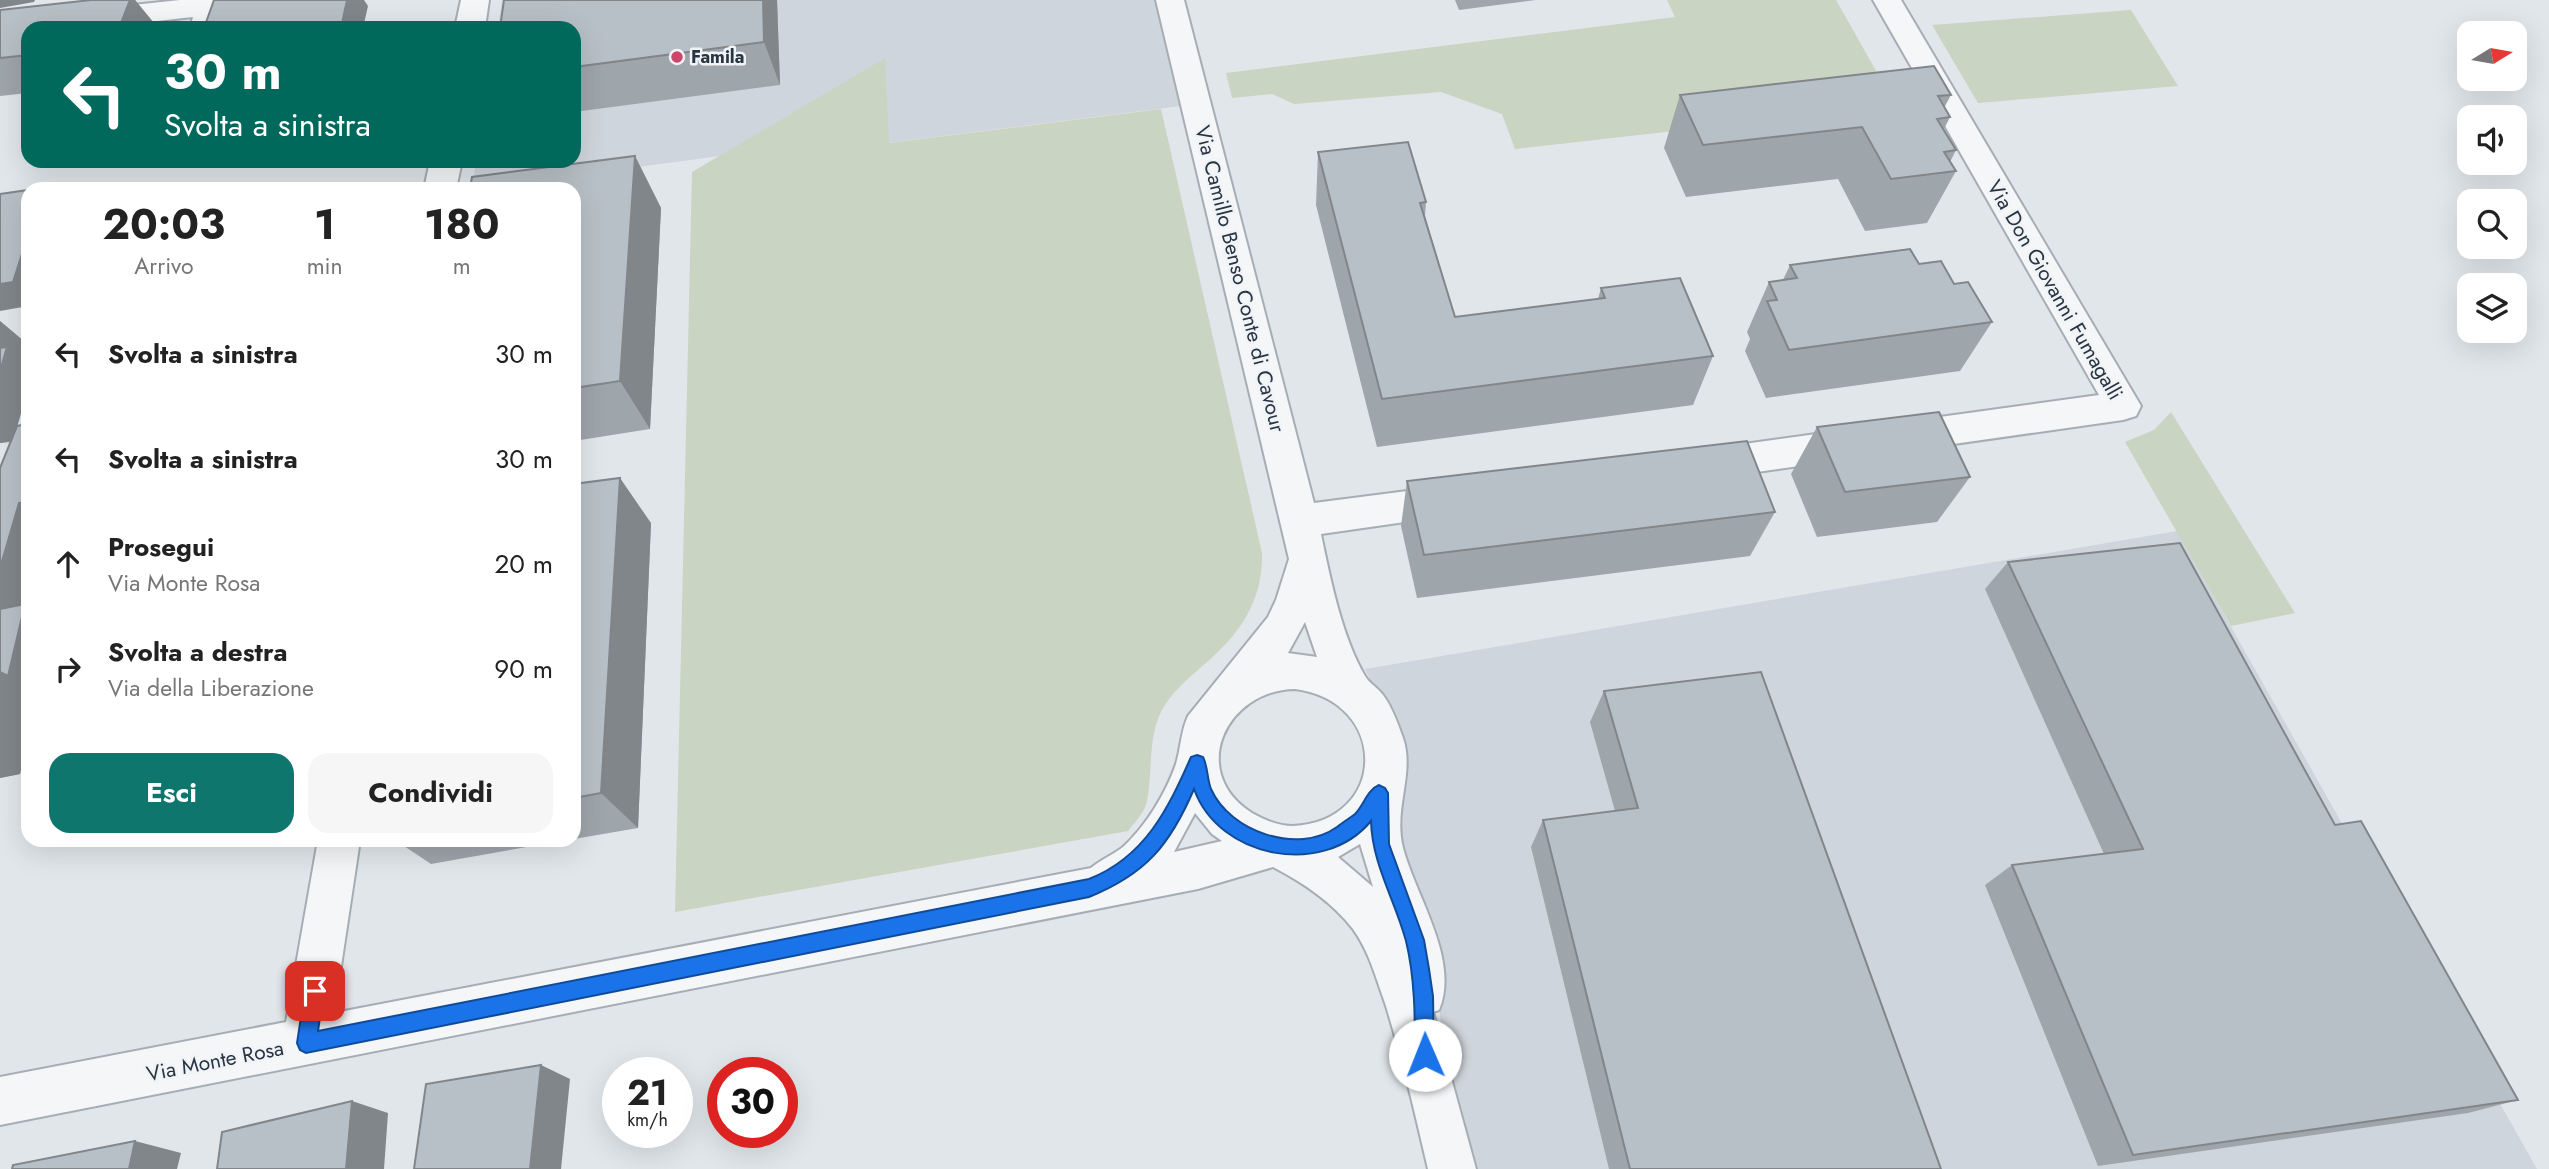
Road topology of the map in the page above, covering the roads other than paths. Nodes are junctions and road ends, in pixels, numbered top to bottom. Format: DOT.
graph roads {
  1 [pos="475,0"];
  2 [pos="1170,0"];
  3 [pos="1887,0"];
  4 [pos="217,13"];
  5 [pos="108,21"];
  6 [pos="471,21"];
  7 [pos="21,27"];
  8 [pos="0,29"];
  9 [pos="1670,470"];
  10 [pos="1492,494"];
  11 [pos="1300,521"];
  12 [pos="1307,559"];
  13 [pos="1236,688"];
  14 [pos="1351,690"];
  15 [pos="1197,762"];
  16 [pos="1379,793"];
  17 [pos="1275,846"];
  18 [pos="338,847"];
  19 [pos="1089,888"];
  20 [pos="306,1043"];
  21 [pos="1425,1055"];
  22 [pos="0,1101"];
  23 [pos="1452,1169"];
  1 -- 6 [label="street"];
  2 -- 11 [label="street, Via Camillo Benso Conte di Cavour"];
  3 -- 9 [label="street, Via Don Giovanni Fumagalli"];
  4 -- 5 [label="street"];
  7 -- 8 [label="street"];
  10 -- 11 [label="street"];
  11 -- 12 [label="street, Via Camillo Benso Conte di Cavour"];
  12 -- 13 [label="street, Via Camillo Benso Conte di Cavour"];
  12 -- 14 [label="street, Via Camillo Benso Conte di Cavour"];
  13 -- 14 [label="street"];
  13 -- 15 [label="street"];
  14 -- 16 [label="street"];
  15 -- 17 [label="street"];
  15 -- 19 [label="street"];
  16 -- 17 [label="street"];
  16 -- 21 [label="street"];
  17 -- 19 [label="street"];
  17 -- 21 [label="street"];
  18 -- 20 [label="street"];
  19 -- 20 [label="street, Via Monte Rosa"];
  20 -- 22 [label="street, Via Monte Rosa"];
  21 -- 23 [label="street"];
}
